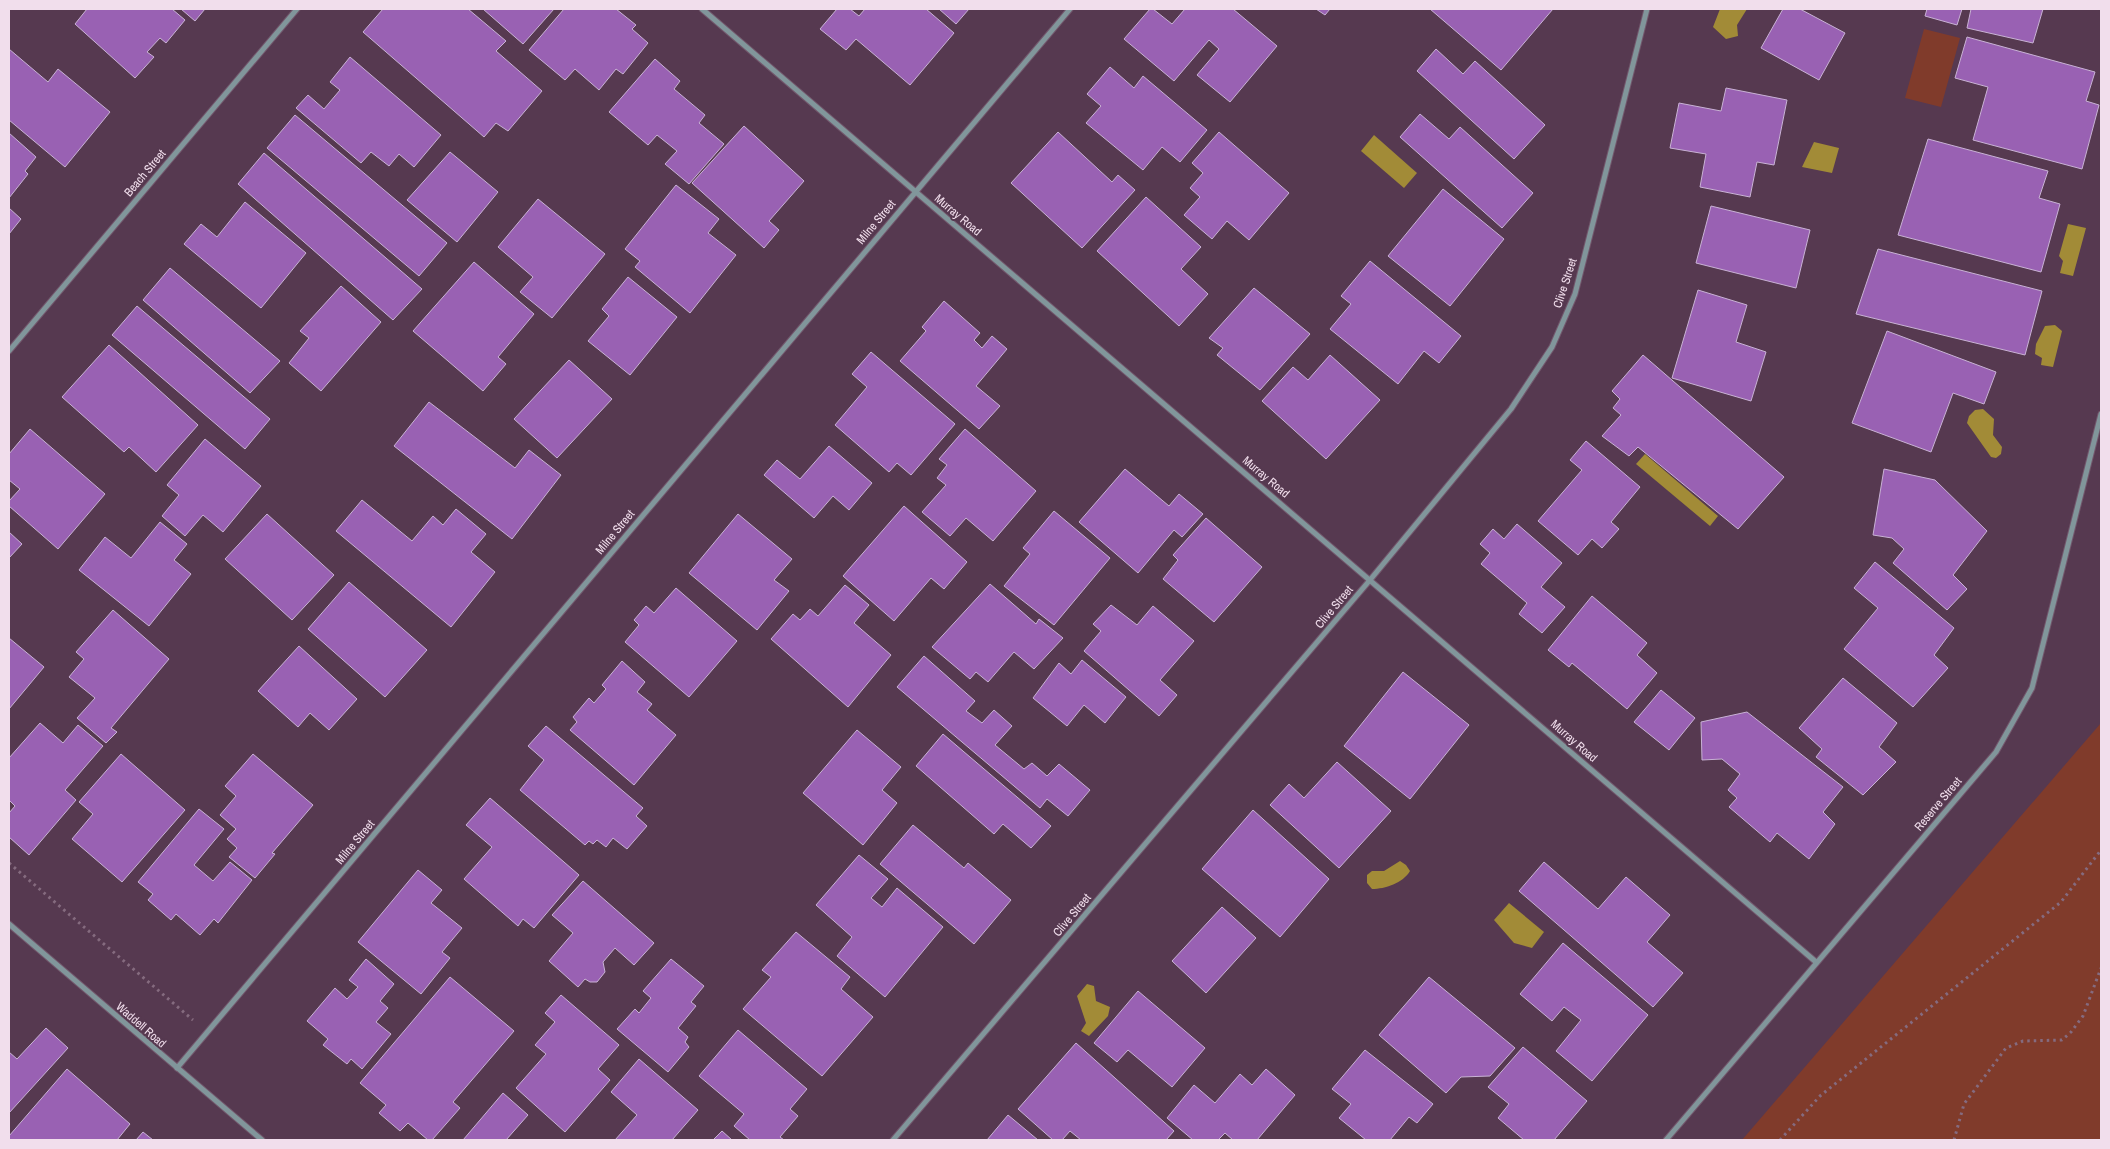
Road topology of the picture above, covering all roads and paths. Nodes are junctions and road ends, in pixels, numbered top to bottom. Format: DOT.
graph roads {
  1 [pos="297,9"];
  2 [pos="702,9"];
  3 [pos="1070,9"];
  4 [pos="1647,9"];
  5 [pos="915,191"];
  6 [pos="9,351"];
  7 [pos="2101,414"];
  8 [pos="1370,580"];
  9 [pos="2101,850"];
  10 [pos="9,863"];
  11 [pos="9,924"];
  12 [pos="1816,962"];
  13 [pos="2101,968"];
  14 [pos="208,1032"];
  15 [pos="176,1068"];
  16 [pos="262,1140"];
  17 [pos="894,1140"];
  18 [pos="1666,1140"];
  19 [pos="1780,1140"];
  20 [pos="1954,1140"];
  1 -- 6 [label="street, Beach Street"];
  2 -- 5 [label="street, Murray Road"];
  3 -- 5 [label="street, Milne Street"];
  4 -- 8 [label="street, Clive Street"];
  5 -- 8 [label="street, Murray Road"];
  5 -- 14 [label="street, Milne Street"];
  7 -- 12 [label="street, Reserve Street"];
  8 -- 12 [label="street, Murray Road"];
  8 -- 17 [label="street, Clive Street"];
  9 -- 19 [label="path"];
  10 -- 14 [label="path"];
  11 -- 15 [label="street, Waddell Road"];
  12 -- 18 [label="street, Reserve Street"];
  13 -- 20 [label="path"];
  14 -- 15 [label="street, Milne Street"];
  15 -- 16 [label="street, Waddell Road"];
}
